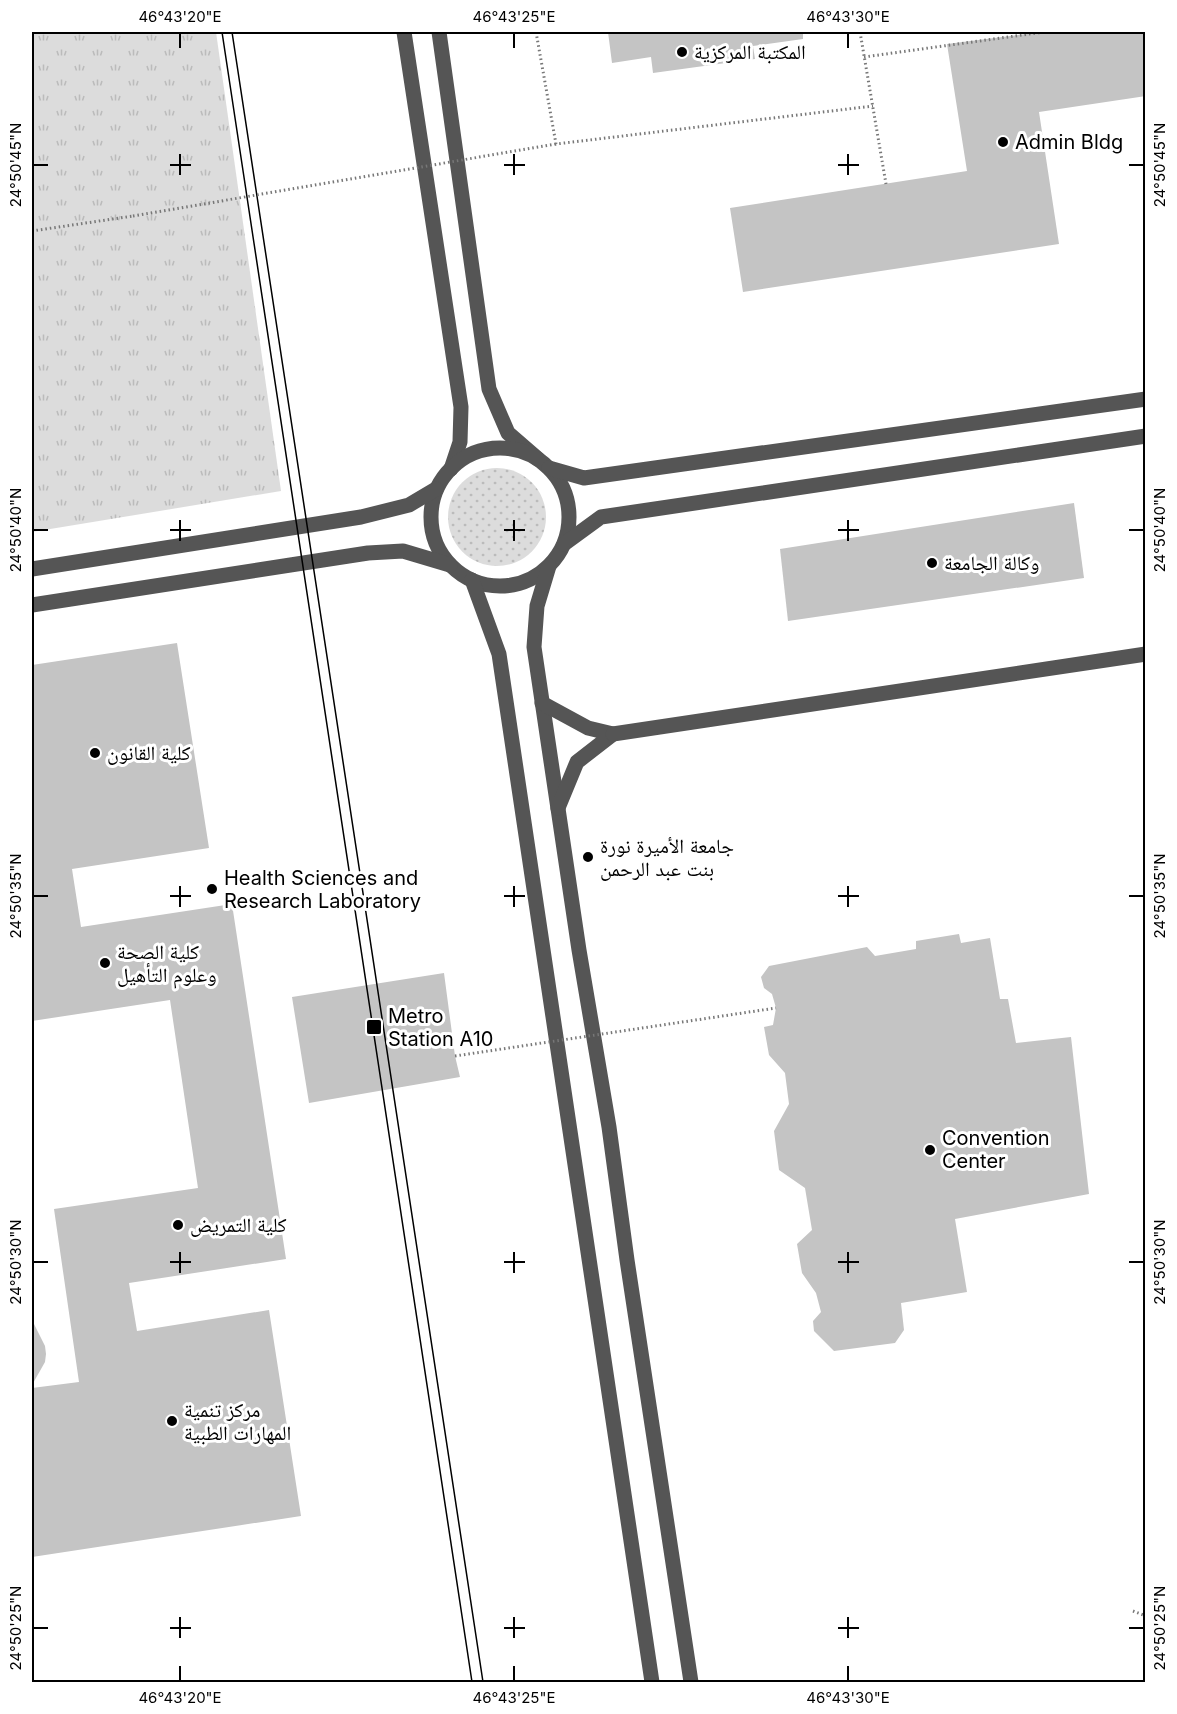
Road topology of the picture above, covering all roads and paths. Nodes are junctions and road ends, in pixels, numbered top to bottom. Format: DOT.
graph roads {
  1 [pos="404,32"];
  2 [pos="439,32"];
  3 [pos="536,32"];
  4 [pos="860,32"];
  5 [pos="1044,32"];
  6 [pos="864,57"];
  7 [pos="873,106"];
  8 [pos="556,144"];
  9 [pos="886,184"];
  10 [pos="32,231"];
  11 [pos="1146,399"];
  12 [pos="1146,436"];
  13 [pos="543,464"];
  14 [pos="451,469"];
  15 [pos="436,489"];
  16 [pos="564,544"];
  17 [pos="450,565"];
  18 [pos="549,566"];
  19 [pos="32,569"];
  20 [pos="472,580"];
  21 [pos="32,605"];
  22 [pos="1146,654"];
  23 [pos="542,703"];
  24 [pos="613,734"];
  25 [pos="558,808"];
  26 [pos="776,1008"];
  27 [pos="455,1056"];
  28 [pos="1132,1611"];
  29 [pos="1146,1616"];
  30 [pos="652,1683"];
  31 [pos="691,1683"];
  1 -- 14 [label="street"];
  2 -- 13 [label="street"];
  3 -- 8 [label="path"];
  4 -- 6 [label="path"];
  5 -- 6 [label="path"];
  6 -- 7 [label="path"];
  7 -- 8 [label="path"];
  7 -- 9 [label="path"];
  8 -- 10 [label="path, bridge"];
  11 -- 13 [label="street"];
  12 -- 16 [label="street"];
  13 -- 14 [label="street"];
  13 -- 16 [label="street"];
  14 -- 15 [label="street"];
  15 -- 17 [label="street"];
  15 -- 19 [label="street"];
  16 -- 18 [label="street"];
  17 -- 20 [label="street"];
  17 -- 21 [label="street"];
  18 -- 20 [label="street"];
  18 -- 23 [label="street"];
  20 -- 30 [label="street"];
  22 -- 24 [label="street"];
  23 -- 24 [label="street"];
  23 -- 25 [label="street"];
  24 -- 25 [label="street"];
  25 -- 31 [label="street"];
  26 -- 27 [label="path, bridge"];
  28 -- 29 [label="path"];
}
